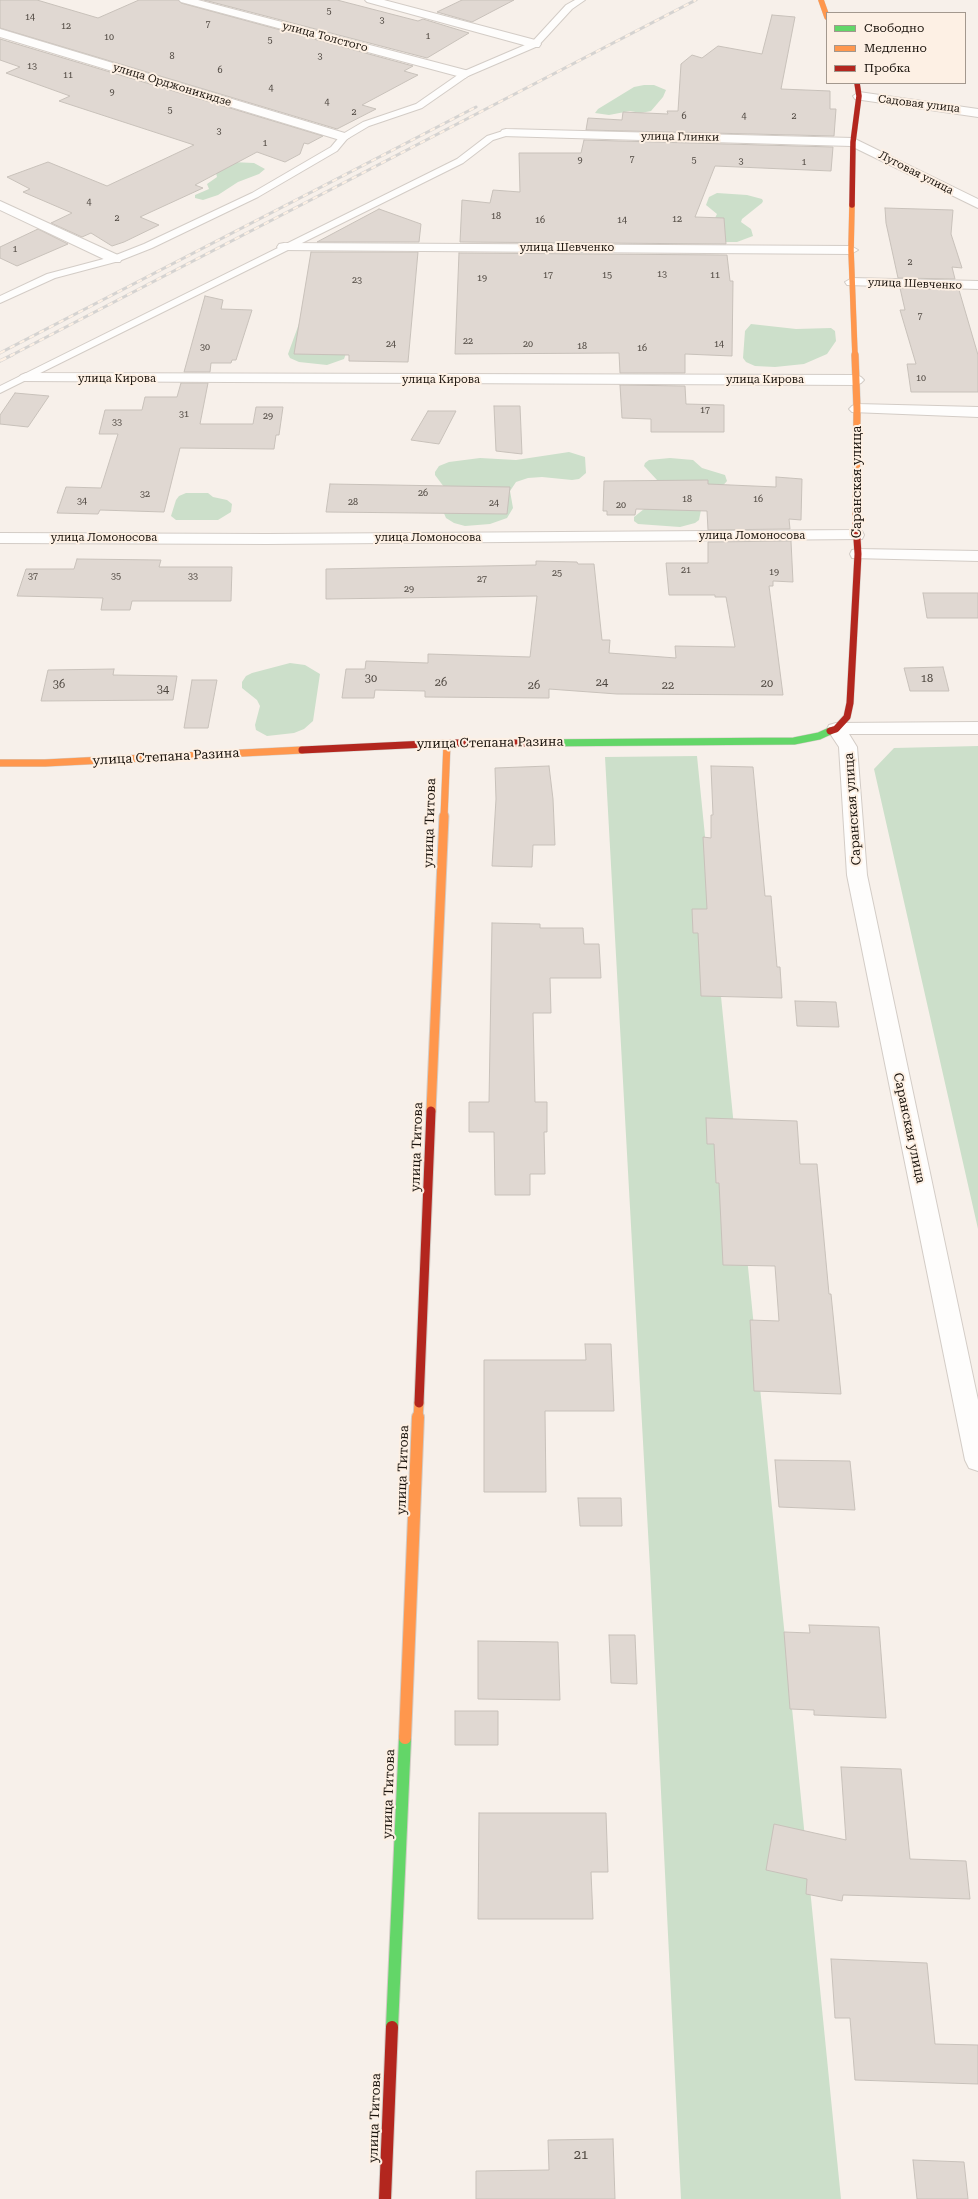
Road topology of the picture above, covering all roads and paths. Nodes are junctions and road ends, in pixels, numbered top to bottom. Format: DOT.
graph roads {
  1 [pos="185,0"];
  2 [pos="371,0"];
  3 [pos="581,0"];
  4 [pos="820,0"];
  5 [pos="826,16"];
  6 [pos="0,33"];
  7 [pos="535,44"];
  8 [pos="465,74"];
  9 [pos="857,84"];
  10 [pos="859,96"];
  11 [pos="978,113"];
  12 [pos="506,133"];
  13 [pos="344,137"];
  14 [pos="853,142"];
  15 [pos="978,204"];
  16 [pos="0,205"];
  17 [pos="284,247"];
  18 [pos="851,250"];
  19 [pos="115,259"];
  20 [pos="852,282"];
  21 [pos="978,285"];
  22 [pos="0,300"];
  23 [pos="26,378"];
  24 [pos="856,380"];
  25 [pos="0,390"];
  26 [pos="857,409"];
  27 [pos="978,412"];
  28 [pos="856,535"];
  29 [pos="0,538"];
  30 [pos="858,554"];
  31 [pos="978,556"];
  32 [pos="978,728"];
  33 [pos="836,729"];
  34 [pos="447,743"];
  35 [pos="0,763"];
  36 [pos="978,1460"];
  37 [pos="385,2199"];
  1 -- 8 [label="street, улица Толстого"];
  2 -- 7 [label="street"];
  3 -- 7 [label="lane"];
  4 -- 5 [label="street"];
  6 -- 13 [label="street, улица Орджоникидзе"];
  7 -- 8 [label="lane"];
  8 -- 13 [label="lane"];
  9 -- 10 [label="street, Саранская улица"];
  10 -- 11 [label="street, Садовая улица"];
  10 -- 14 [label="street, Саранская улица"];
  12 -- 14 [label="street, улица Глинки"];
  12 -- 17 [label="lane"];
  13 -- 19 [label="lane"];
  14 -- 15 [label="street, Луговая улица"];
  14 -- 18 [label="street, Саранская улица"];
  16 -- 19 [label="street"];
  17 -- 18 [label="street, улица Шевченко"];
  17 -- 23 [label="lane"];
  18 -- 20 [label="street, Саранская улица"];
  19 -- 22 [label="lane"];
  20 -- 21 [label="street, улица Шевченко"];
  20 -- 24 [label="street, Саранская улица"];
  23 -- 24 [label="street, улица Кирова"];
  23 -- 25 [label="lane"];
  24 -- 26 [label="street, Саранская улица"];
  26 -- 27 [label="street"];
  26 -- 28 [label="street, Саранская улица"];
  28 -- 29 [label="street, улица Ломоносова"];
  28 -- 30 [label="street, Саранская улица"];
  30 -- 31 [label="street"];
  30 -- 33 [label="street, Саранская улица"];
  32 -- 33 [label="street, улица Степана Разина"];
  33 -- 34 [label="street, улица Степана Разина"];
  33 -- 36 [label="street, Саранская улица"];
  34 -- 35 [label="street, улица Степана Разина"];
  34 -- 37 [label="street, улица Титова"];
}
